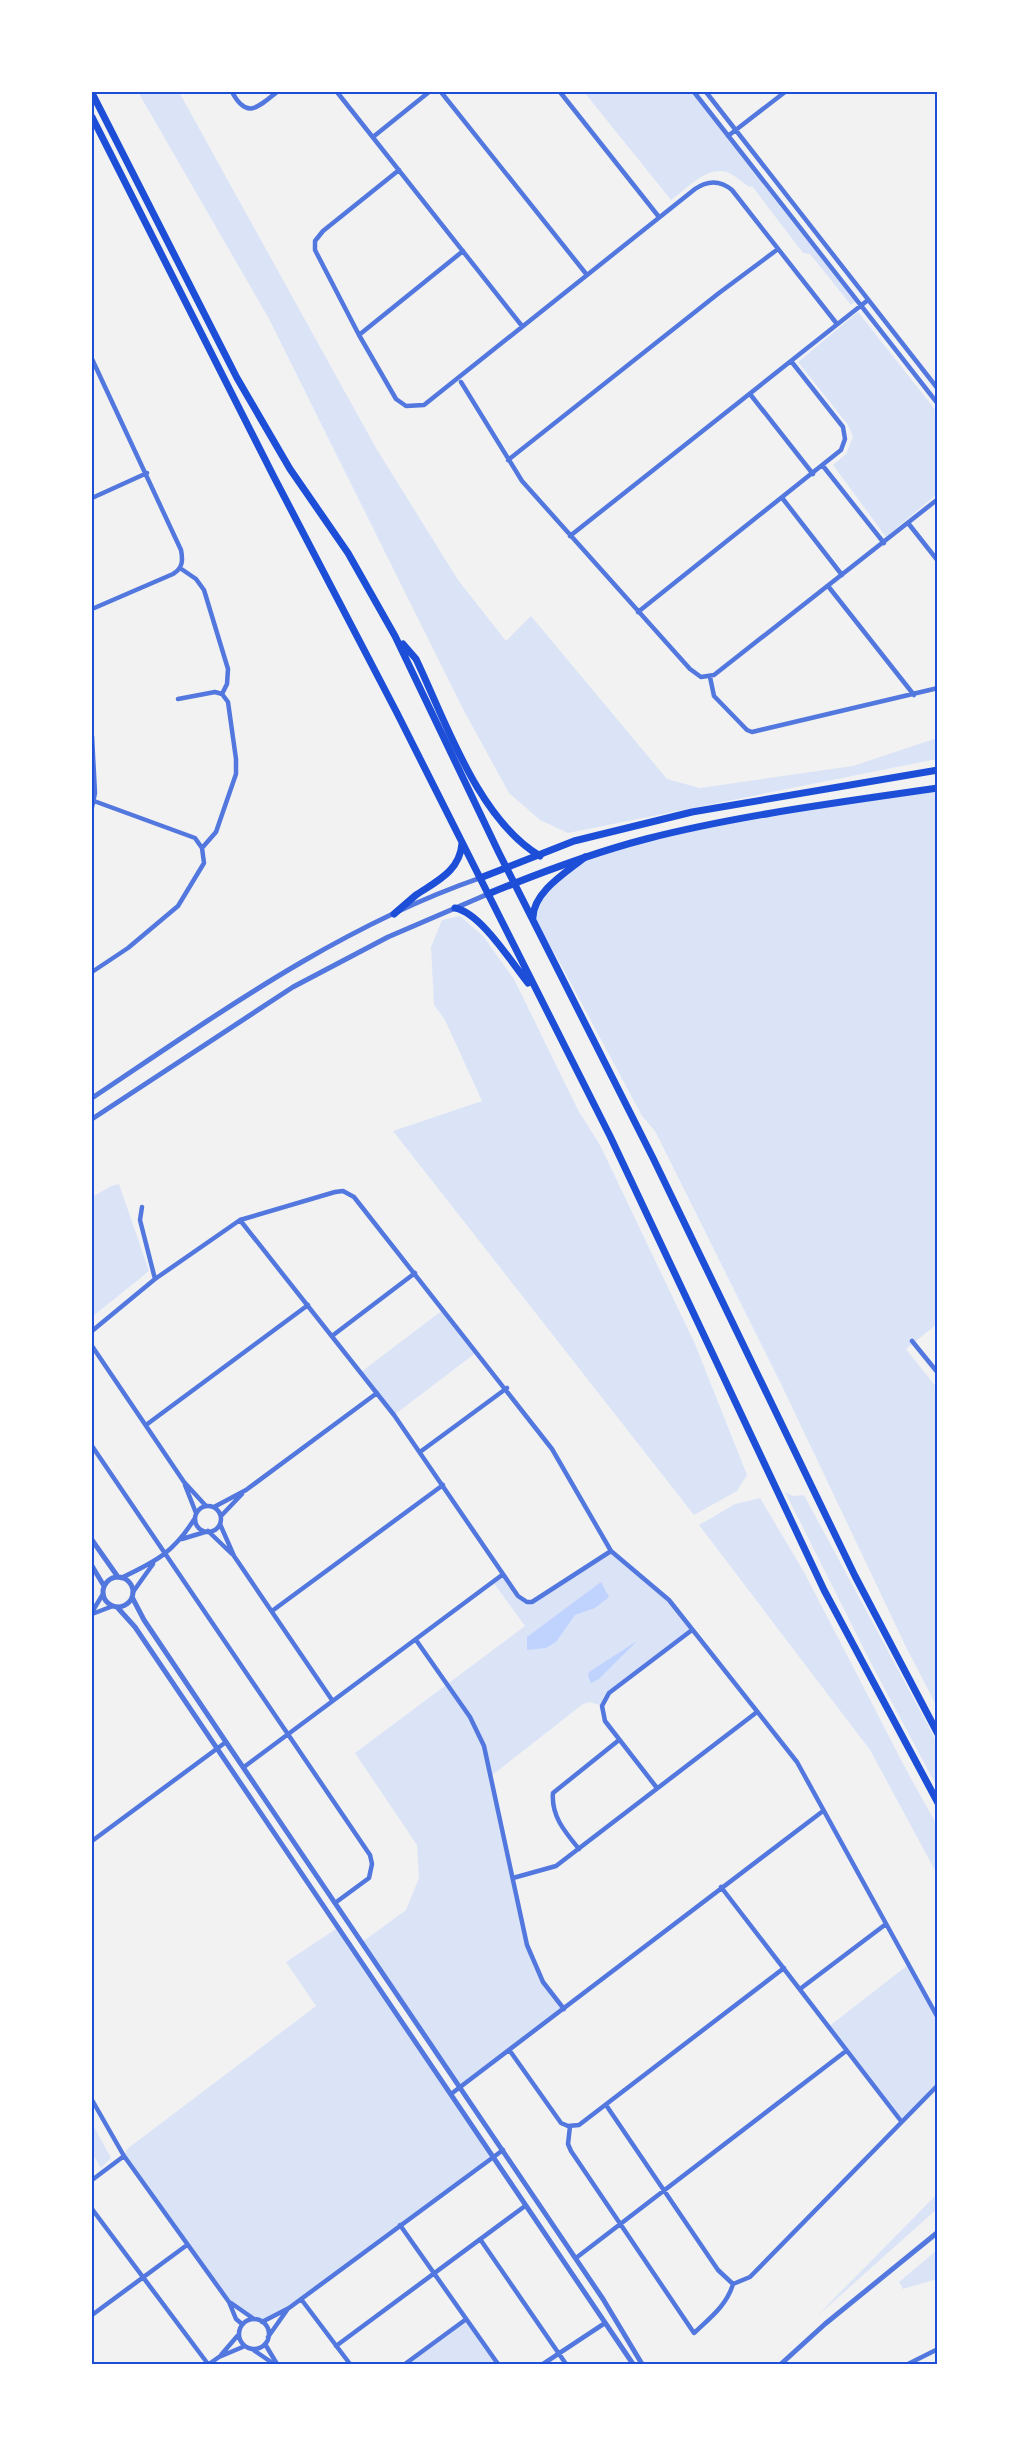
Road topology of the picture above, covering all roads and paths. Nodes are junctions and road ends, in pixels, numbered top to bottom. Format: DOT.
graph roads {
  1 [pos="232,92"];
  2 [pos="277,92"];
  3 [pos="337,92"];
  4 [pos="429,92"];
  5 [pos="441,92"];
  6 [pos="560,92"];
  7 [pos="694,92"];
  8 [pos="706,92"];
  9 [pos="785,92"];
  10 [pos="92,93"];
  11 [pos="92,117"];
  12 [pos="736,130"];
  13 [pos="728,136"];
  14 [pos="373,137"];
  15 [pos="399,170"];
  16 [pos="659,217"];
  17 [pos="778,249"];
  18 [pos="463,251"];
  19 [pos="587,276"];
  20 [pos="868,300"];
  21 [pos="860,306"];
  22 [pos="837,324"];
  23 [pos="522,326"];
  24 [pos="359,336"];
  25 [pos="92,359"];
  26 [pos="791,361"];
  27 [pos="460,382"];
  28 [pos="938,389"];
  29 [pos="750,394"];
  30 [pos="938,404"];
  31 [pos="508,460"];
  32 [pos="823,466"];
  33 [pos="147,473"];
  34 [pos="813,474"];
  35 [pos="92,498"];
  36 [pos="783,499"];
  37 [pos="938,499"];
  38 [pos="908,523"];
  39 [pos="570,536"];
  40 [pos="884,543"];
  41 [pos="938,561"];
  42 [pos="180,568"];
  43 [pos="842,575"];
  44 [pos="828,586"];
  45 [pos="92,609"];
  46 [pos="639,612"];
  47 [pos="395,636"];
  48 [pos="710,677"];
  49 [pos="938,688"];
  50 [pos="222,694"];
  51 [pos="914,695"];
  52 [pos="178,699"];
  53 [pos="92,736"];
  54 [pos="938,770"];
  55 [pos="938,788"];
  56 [pos="93,804"];
  57 [pos="462,842"];
  58 [pos="202,848"];
  59 [pos="540,856"];
  60 [pos="585,857"];
  61 [pos="507,868"];
  62 [pos="480,878"];
  63 [pos="515,883"];
  64 [pos="488,894"];
  65 [pos="455,908"];
  66 [pos="394,914"];
  67 [pos="533,918"];
  68 [pos="92,972"];
  69 [pos="537,994"];
  70 [pos="92,1098"];
  71 [pos="92,1119"];
  72 [pos="142,1207"];
  73 [pos="240,1220"];
  74 [pos="415,1273"];
  75 [pos="155,1279"];
  76 [pos="308,1305"];
  77 [pos="92,1331"];
  78 [pos="332,1336"];
  79 [pos="912,1341"];
  80 [pos="92,1346"];
  81 [pos="938,1373"];
  82 [pos="507,1389"];
  83 [pos="377,1393"];
  84 [pos="146,1425"];
  85 [pos="92,1446"];
  86 [pos="420,1452"];
  87 [pos="184,1482"];
  88 [pos="442,1485"];
  89 [pos="246,1490"];
  90 [pos="206,1506"];
  91 [pos="214,1507"];
  92 [pos="196,1516"];
  93 [pos="221,1516"];
  94 [pos="220,1524"];
  95 [pos="207,1531"];
  96 [pos="182,1539"];
  97 [pos="92,1540"];
  98 [pos="611,1551"];
  99 [pos="165,1554"];
  100 [pos="234,1556"];
  101 [pos="155,1562"];
  102 [pos="92,1566"];
  103 [pos="502,1575"];
  104 [pos="120,1578"];
  105 [pos="105,1586"];
  106 [pos="103,1594"];
  107 [pos="132,1595"];
  108 [pos="115,1607"];
  109 [pos="272,1611"];
  110 [pos="92,1613"];
  111 [pos="692,1630"];
  112 [pos="416,1640"];
  113 [pos="332,1700"];
  114 [pos="757,1712"];
  115 [pos="938,1734"];
  116 [pos="287,1735"];
  117 [pos="619,1740"];
  118 [pos="226,1742"];
  119 [pos="217,1749"];
  120 [pos="244,1767"];
  121 [pos="657,1788"];
  122 [pos="938,1803"];
  123 [pos="823,1811"];
  124 [pos="92,1840"];
  125 [pos="579,1849"];
  126 [pos="513,1878"];
  127 [pos="721,1887"];
  128 [pos="336,1902"];
  129 [pos="886,1924"];
  130 [pos="784,1968"];
  131 [pos="800,1989"];
  132 [pos="564,2009"];
  133 [pos="938,2018"];
  134 [pos="510,2051"];
  135 [pos="846,2051"];
  136 [pos="938,2085"];
  137 [pos="460,2087"];
  138 [pos="451,2094"];
  139 [pos="92,2100"];
  140 [pos="606,2105"];
  141 [pos="901,2121"];
  142 [pos="570,2126"];
  143 [pos="503,2150"];
  144 [pos="124,2156"];
  145 [pos="493,2157"];
  146 [pos="92,2180"];
  147 [pos="664,2191"];
  148 [pos="525,2206"];
  149 [pos="92,2210"];
  150 [pos="621,2224"];
  151 [pos="400,2225"];
  152 [pos="938,2232"];
  153 [pos="480,2239"];
  154 [pos="187,2245"];
  155 [pos="576,2258"];
  156 [pos="433,2273"];
  157 [pos="142,2277"];
  158 [pos="733,2284"];
  159 [pos="301,2299"];
  160 [pos="229,2302"];
  161 [pos="289,2308"];
  162 [pos="92,2315"];
  163 [pos="255,2319"];
  164 [pos="465,2320"];
  165 [pos="262,2322"];
  166 [pos="605,2323"];
  167 [pos="242,2324"];
  168 [pos="239,2334"];
  169 [pos="268,2337"];
  170 [pos="265,2344"];
  171 [pos="245,2346"];
  172 [pos="336,2346"];
  173 [pos="252,2349"];
  174 [pos="938,2349"];
  175 [pos="559,2354"];
  176 [pos="219,2357"];
  177 [pos="917,2362"];
  178 [pos="208,2364"];
  179 [pos="275,2364"];
  180 [pos="350,2364"];
  181 [pos="405,2364"];
  182 [pos="498,2364"];
  183 [pos="543,2364"];
  184 [pos="566,2364"];
  185 [pos="633,2364"];
  186 [pos="642,2364"];
  187 [pos="781,2364"];
  188 [pos="908,2364"];
  1 -- 2 [label="street"];
  3 -- 14 [label="street"];
  4 -- 14 [label="street"];
  5 -- 19 [label="street"];
  6 -- 16 [label="street"];
  7 -- 13 [label="street"];
  8 -- 12 [label="street"];
  9 -- 12 [label="street"];
  10 -- 47 [label="main road"];
  11 -- 57 [label="main road"];
  12 -- 13 [label="street"];
  12 -- 20 [label="street"];
  13 -- 21 [label="street"];
  14 -- 15 [label="street"];
  15 -- 18 [label="street"];
  15 -- 24 [label="street"];
  16 -- 17 [label="street"];
  16 -- 19 [label="street"];
  17 -- 22 [label="street"];
  17 -- 31 [label="street"];
  18 -- 23 [label="street"];
  18 -- 24 [label="street"];
  19 -- 23 [label="street"];
  20 -- 21 [label="street"];
  20 -- 28 [label="street"];
  21 -- 22 [label="street"];
  21 -- 30 [label="street"];
  22 -- 26 [label="street"];
  23 -- 24 [label="street"];
  25 -- 33 [label="street"];
  26 -- 29 [label="street"];
  26 -- 32 [label="street"];
  27 -- 31 [label="street"];
  29 -- 34 [label="street"];
  29 -- 39 [label="street"];
  31 -- 39 [label="street"];
  32 -- 34 [label="street"];
  32 -- 40 [label="street"];
  33 -- 35 [label="street"];
  33 -- 42 [label="street"];
  34 -- 36 [label="street"];
  36 -- 43 [label="street"];
  36 -- 46 [label="street"];
  37 -- 38 [label="street"];
  38 -- 40 [label="street"];
  38 -- 41 [label="street"];
  39 -- 46 [label="street"];
  40 -- 43 [label="street"];
  42 -- 45 [label="street"];
  42 -- 50 [label="street"];
  43 -- 44 [label="street"];
  44 -- 48 [label="street"];
  44 -- 51 [label="street"];
  46 -- 48 [label="street"];
  47 -- 59 [label="main road"];
  47 -- 61 [label="main road"];
  48 -- 51 [label="street"];
  49 -- 51 [label="street"];
  50 -- 52 [label="street"];
  50 -- 58 [label="street"];
  53 -- 56 [label="street"];
  54 -- 59 [label="main road"];
  55 -- 60 [label="main road"];
  56 -- 58 [label="street"];
  57 -- 62 [label="main road"];
  57 -- 66 [label="main road"];
  58 -- 68 [label="street"];
  59 -- 61 [label="main road"];
  60 -- 63 [label="main road"];
  60 -- 67 [label="main road"];
  61 -- 62 [label="main road"];
  61 -- 63 [label="main road"];
  62 -- 64 [label="main road"];
  62 -- 66 [label="street"];
  63 -- 64 [label="main road"];
  63 -- 67 [label="main road"];
  64 -- 65 [label="street"];
  64 -- 69 [label="main road"];
  65 -- 69 [label="main road"];
  65 -- 71 [label="street"];
  66 -- 70 [label="street"];
  67 -- 115 [label="main road"];
  69 -- 122 [label="main road"];
  72 -- 75 [label="street"];
  73 -- 74 [label="street"];
  73 -- 75 [label="street"];
  73 -- 76 [label="street"];
  74 -- 78 [label="street"];
  74 -- 82 [label="street"];
  75 -- 77 [label="street"];
  76 -- 78 [label="street"];
  76 -- 84 [label="street"];
  78 -- 83 [label="street"];
  79 -- 81 [label="street"];
  80 -- 84 [label="street"];
  82 -- 86 [label="street"];
  82 -- 98 [label="street"];
  83 -- 86 [label="street"];
  83 -- 89 [label="street"];
  84 -- 87 [label="street"];
  85 -- 99 [label="street"];
  86 -- 88 [label="street"];
  87 -- 90 [label="street"];
  87 -- 92 [label="street"];
  88 -- 103 [label="street"];
  88 -- 109 [label="street"];
  89 -- 91 [label="street"];
  89 -- 93 [label="street"];
  90 -- 91 [label="street"];
  90 -- 92 [label="street"];
  91 -- 93 [label="street"];
  92 -- 95 [label="street"];
  92 -- 96 [label="street"];
  93 -- 94 [label="street"];
  94 -- 95 [label="street"];
  94 -- 100 [label="street"];
  95 -- 96 [label="street"];
  95 -- 100 [label="street"];
  96 -- 99 [label="street"];
  97 -- 104 [label="street"];
  98 -- 103 [label="street"];
  98 -- 111 [label="street"];
  99 -- 101 [label="street"];
  99 -- 116 [label="street"];
  100 -- 109 [label="street"];
  101 -- 104 [label="street"];
  101 -- 107 [label="street"];
  102 -- 105 [label="street"];
  103 -- 112 [label="street"];
  104 -- 105 [label="street"];
  104 -- 107 [label="street"];
  105 -- 106 [label="street"];
  106 -- 108 [label="street"];
  106 -- 110 [label="street"];
  107 -- 108 [label="street"];
  107 -- 118 [label="street"];
  108 -- 110 [label="street"];
  108 -- 119 [label="street"];
  109 -- 113 [label="street"];
  111 -- 114 [label="street"];
  111 -- 117 [label="street"];
  112 -- 113 [label="street"];
  112 -- 126 [label="street"];
  113 -- 116 [label="street"];
  114 -- 121 [label="street"];
  114 -- 123 [label="street"];
  116 -- 120 [label="street"];
  116 -- 128 [label="street"];
  117 -- 121 [label="street"];
  117 -- 125 [label="street"];
  118 -- 119 [label="street"];
  118 -- 120 [label="street"];
  119 -- 124 [label="street"];
  119 -- 138 [label="street"];
  120 -- 128 [label="street"];
  121 -- 125 [label="street"];
  123 -- 127 [label="street"];
  123 -- 129 [label="street"];
  125 -- 126 [label="street"];
  126 -- 132 [label="street"];
  127 -- 130 [label="street"];
  127 -- 132 [label="street"];
  128 -- 137 [label="street"];
  129 -- 131 [label="street"];
  129 -- 133 [label="street"];
  130 -- 131 [label="street"];
  130 -- 140 [label="street"];
  131 -- 135 [label="street"];
  132 -- 134 [label="street"];
  134 -- 137 [label="street"];
  134 -- 142 [label="street"];
  135 -- 141 [label="street"];
  135 -- 147 [label="street"];
  136 -- 141 [label="street"];
  137 -- 138 [label="street"];
  137 -- 143 [label="street"];
  138 -- 145 [label="street"];
  139 -- 144 [label="street"];
  140 -- 142 [label="street"];
  140 -- 147 [label="street"];
  141 -- 158 [label="street"];
  142 -- 150 [label="street"];
  143 -- 145 [label="street"];
  143 -- 155 [label="street"];
  144 -- 146 [label="street"];
  144 -- 154 [label="street"];
  145 -- 148 [label="street"];
  145 -- 151 [label="street"];
  147 -- 150 [label="street"];
  147 -- 158 [label="street"];
  148 -- 153 [label="street"];
  148 -- 166 [label="street"];
  149 -- 157 [label="street"];
  150 -- 155 [label="street"];
  150 -- 158 [label="street"];
  151 -- 156 [label="street"];
  151 -- 159 [label="street"];
  152 -- 187 [label="street"];
  153 -- 156 [label="street"];
  153 -- 175 [label="street"];
  154 -- 157 [label="street"];
  154 -- 160 [label="street"];
  155 -- 186 [label="street"];
  156 -- 164 [label="street"];
  156 -- 172 [label="street"];
  157 -- 162 [label="street"];
  157 -- 178 [label="street"];
  159 -- 161 [label="street"];
  159 -- 172 [label="street"];
  160 -- 163 [label="street"];
  160 -- 167 [label="street"];
  161 -- 165 [label="street"];
  161 -- 169 [label="street"];
  163 -- 165 [label="street"];
  163 -- 167 [label="street"];
  164 -- 181 [label="street"];
  164 -- 182 [label="street"];
  165 -- 169 [label="street"];
  166 -- 175 [label="street"];
  166 -- 185 [label="street"];
  167 -- 168 [label="street"];
  168 -- 171 [label="street"];
  168 -- 176 [label="street"];
  169 -- 170 [label="street"];
  170 -- 173 [label="street"];
  170 -- 179 [label="street"];
  171 -- 173 [label="street"];
  171 -- 176 [label="street"];
  172 -- 180 [label="street"];
  173 -- 179 [label="street"];
  174 -- 177 [label="street"];
  175 -- 183 [label="street"];
  175 -- 184 [label="street"];
  176 -- 178 [label="street"];
  177 -- 188 [label="street"];
}
